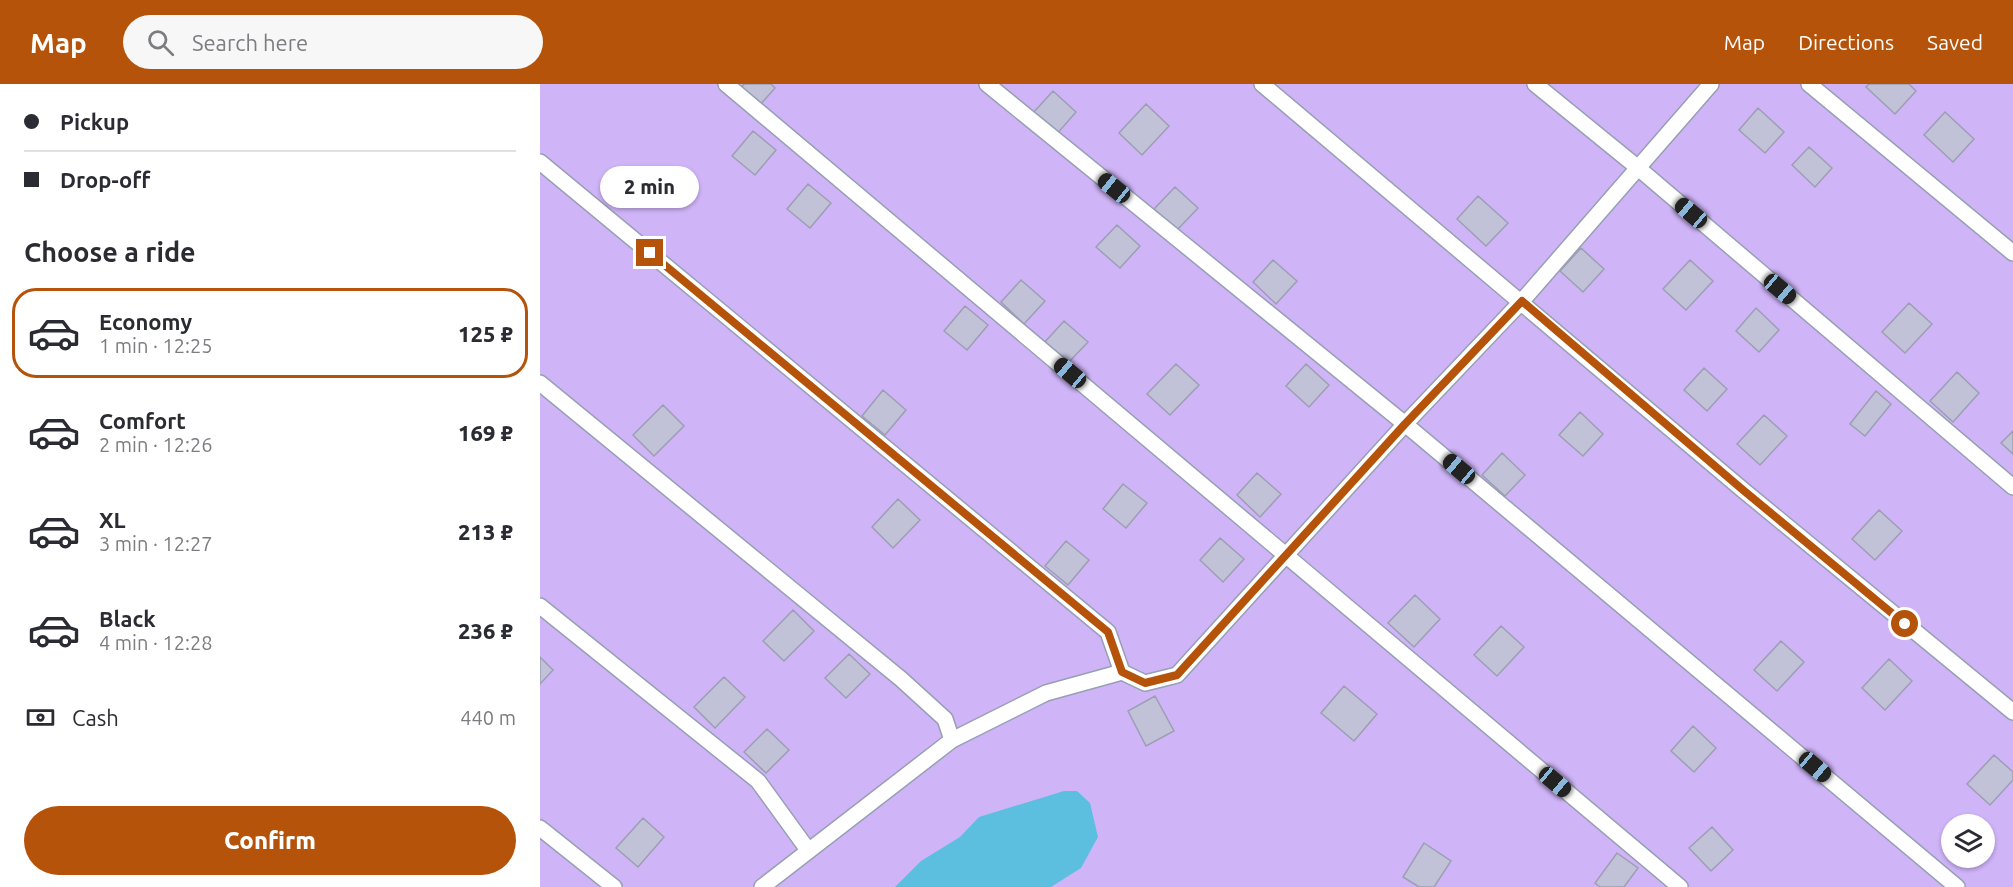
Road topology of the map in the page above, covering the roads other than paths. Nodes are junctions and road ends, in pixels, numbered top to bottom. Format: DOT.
graph roads {
  1 [pos="726,84"];
  2 [pos="987,84"];
  3 [pos="1262,84"];
  4 [pos="1535,84"];
  5 [pos="1712,84"];
  6 [pos="1809,84"];
  7 [pos="540,162"];
  8 [pos="1637,167"];
  9 [pos="2013,253"];
  10 [pos="1522,301"];
  11 [pos="540,383"];
  12 [pos="1405,424"];
  13 [pos="2013,487"];
  14 [pos="1288,556"];
  15 [pos="540,606"];
  16 [pos="1122,672"];
  17 [pos="2013,712"];
  18 [pos="952,740"];
  19 [pos="540,828"];
  20 [pos="808,850"];
  21 [pos="614,887"];
  22 [pos="762,887"];
  23 [pos="1680,887"];
  24 [pos="1957,887"];
  1 -- 14 [label="lane"];
  2 -- 12 [label="lane"];
  3 -- 10 [label="lane"];
  4 -- 8 [label="lane"];
  5 -- 8 [label="lane"];
  6 -- 9 [label="lane"];
  7 -- 16 [label="lane"];
  8 -- 10 [label="lane"];
  8 -- 13 [label="lane"];
  10 -- 12 [label="lane"];
  10 -- 17 [label="lane"];
  11 -- 18 [label="lane"];
  12 -- 14 [label="lane"];
  12 -- 24 [label="lane"];
  14 -- 16 [label="lane"];
  14 -- 23 [label="lane"];
  15 -- 20 [label="lane"];
  16 -- 18 [label="lane"];
  18 -- 20 [label="lane"];
  19 -- 21 [label="lane"];
  20 -- 22 [label="lane"];
}
